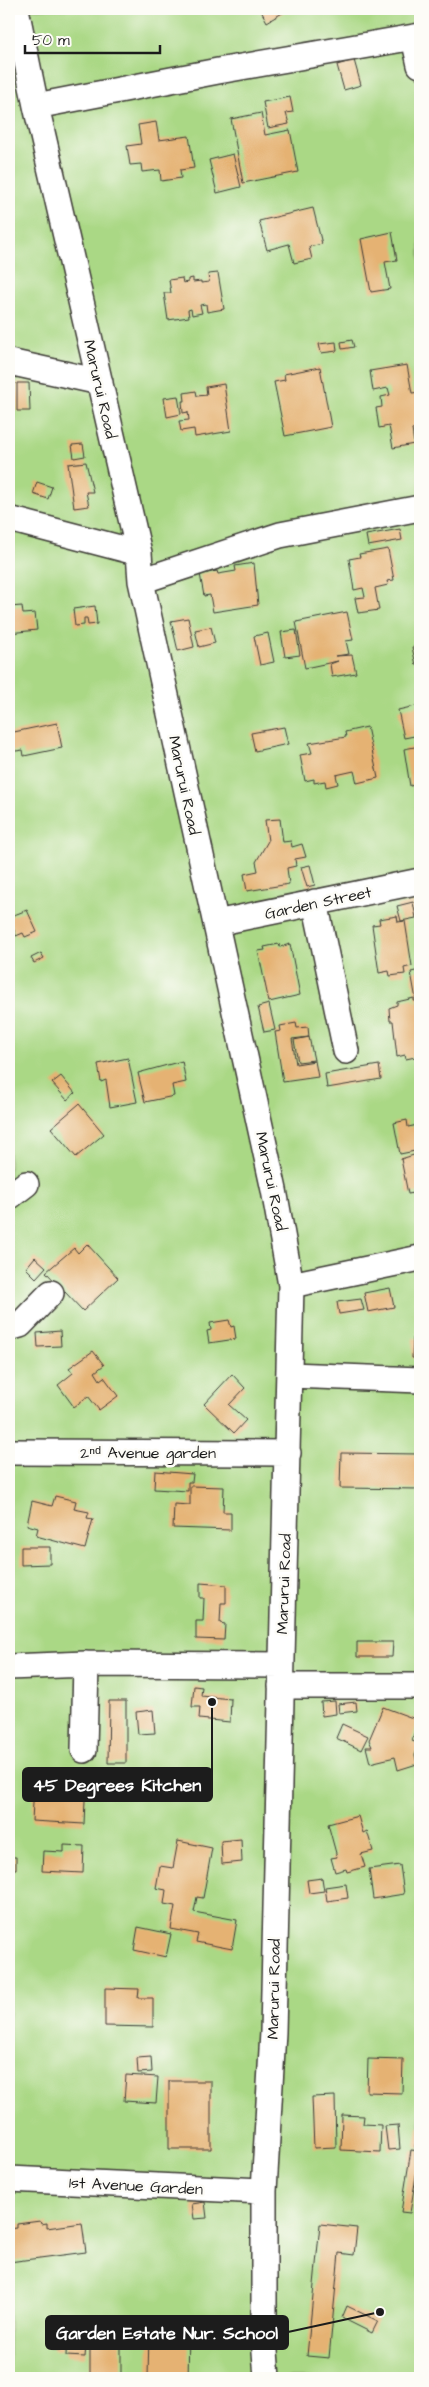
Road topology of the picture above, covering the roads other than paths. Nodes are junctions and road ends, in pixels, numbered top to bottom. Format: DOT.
graph roads {
  1 [pos="16,9"];
  2 [pos="417,37"];
  3 [pos="420,65"];
  4 [pos="36,106"];
  5 [pos="9,362"];
  6 [pos="100,382"];
  7 [pos="420,508"];
  8 [pos="9,519"];
  9 [pos="139,553"];
  10 [pos="140,580"];
  11 [pos="420,881"];
  12 [pos="315,902"];
  13 [pos="216,923"];
  14 [pos="346,1051"];
  15 [pos="420,1258"];
  16 [pos="291,1285"];
  17 [pos="51,1293"];
  18 [pos="9,1328"];
  19 [pos="290,1375"];
  20 [pos="420,1380"];
  21 [pos="9,1452"];
  22 [pos="288,1453"];
  23 [pos="86,1664"];
  24 [pos="9,1667"];
  25 [pos="281,1676"];
  26 [pos="420,1686"];
  27 [pos="84,1750"];
  28 [pos="9,2179"];
  29 [pos="264,2190"];
  30 [pos="267,2378"];
  1 -- 4 [label="street, Marurui Road"];
  2 -- 3 [label="street"];
  2 -- 4 [label="street"];
  4 -- 6 [label="street, Marurui Road"];
  5 -- 6 [label="street"];
  6 -- 9 [label="street, Marurui Road"];
  7 -- 10 [label="street"];
  8 -- 9 [label="street"];
  9 -- 10 [label="street, Marurui Road"];
  10 -- 13 [label="street, Marurui Road"];
  11 -- 12 [label="street, Garden Street"];
  12 -- 13 [label="street, Garden Street"];
  12 -- 14 [label="street"];
  13 -- 16 [label="street, Marurui Road"];
  15 -- 16 [label="street"];
  16 -- 19 [label="street, Marurui Road"];
  17 -- 18 [label="street"];
  19 -- 20 [label="street"];
  19 -- 22 [label="street, Marurui Road"];
  21 -- 22 [label="street, 2ⁿᵈ Avenue garden"];
  22 -- 25 [label="street, Marurui Road"];
  23 -- 24 [label="street"];
  23 -- 25 [label="street"];
  23 -- 27 [label="street"];
  25 -- 26 [label="street"];
  25 -- 29 [label="street, Marurui Road"];
  28 -- 29 [label="street, 1st Avenue Garden"];
  29 -- 30 [label="street, Marurui Road"];
}
